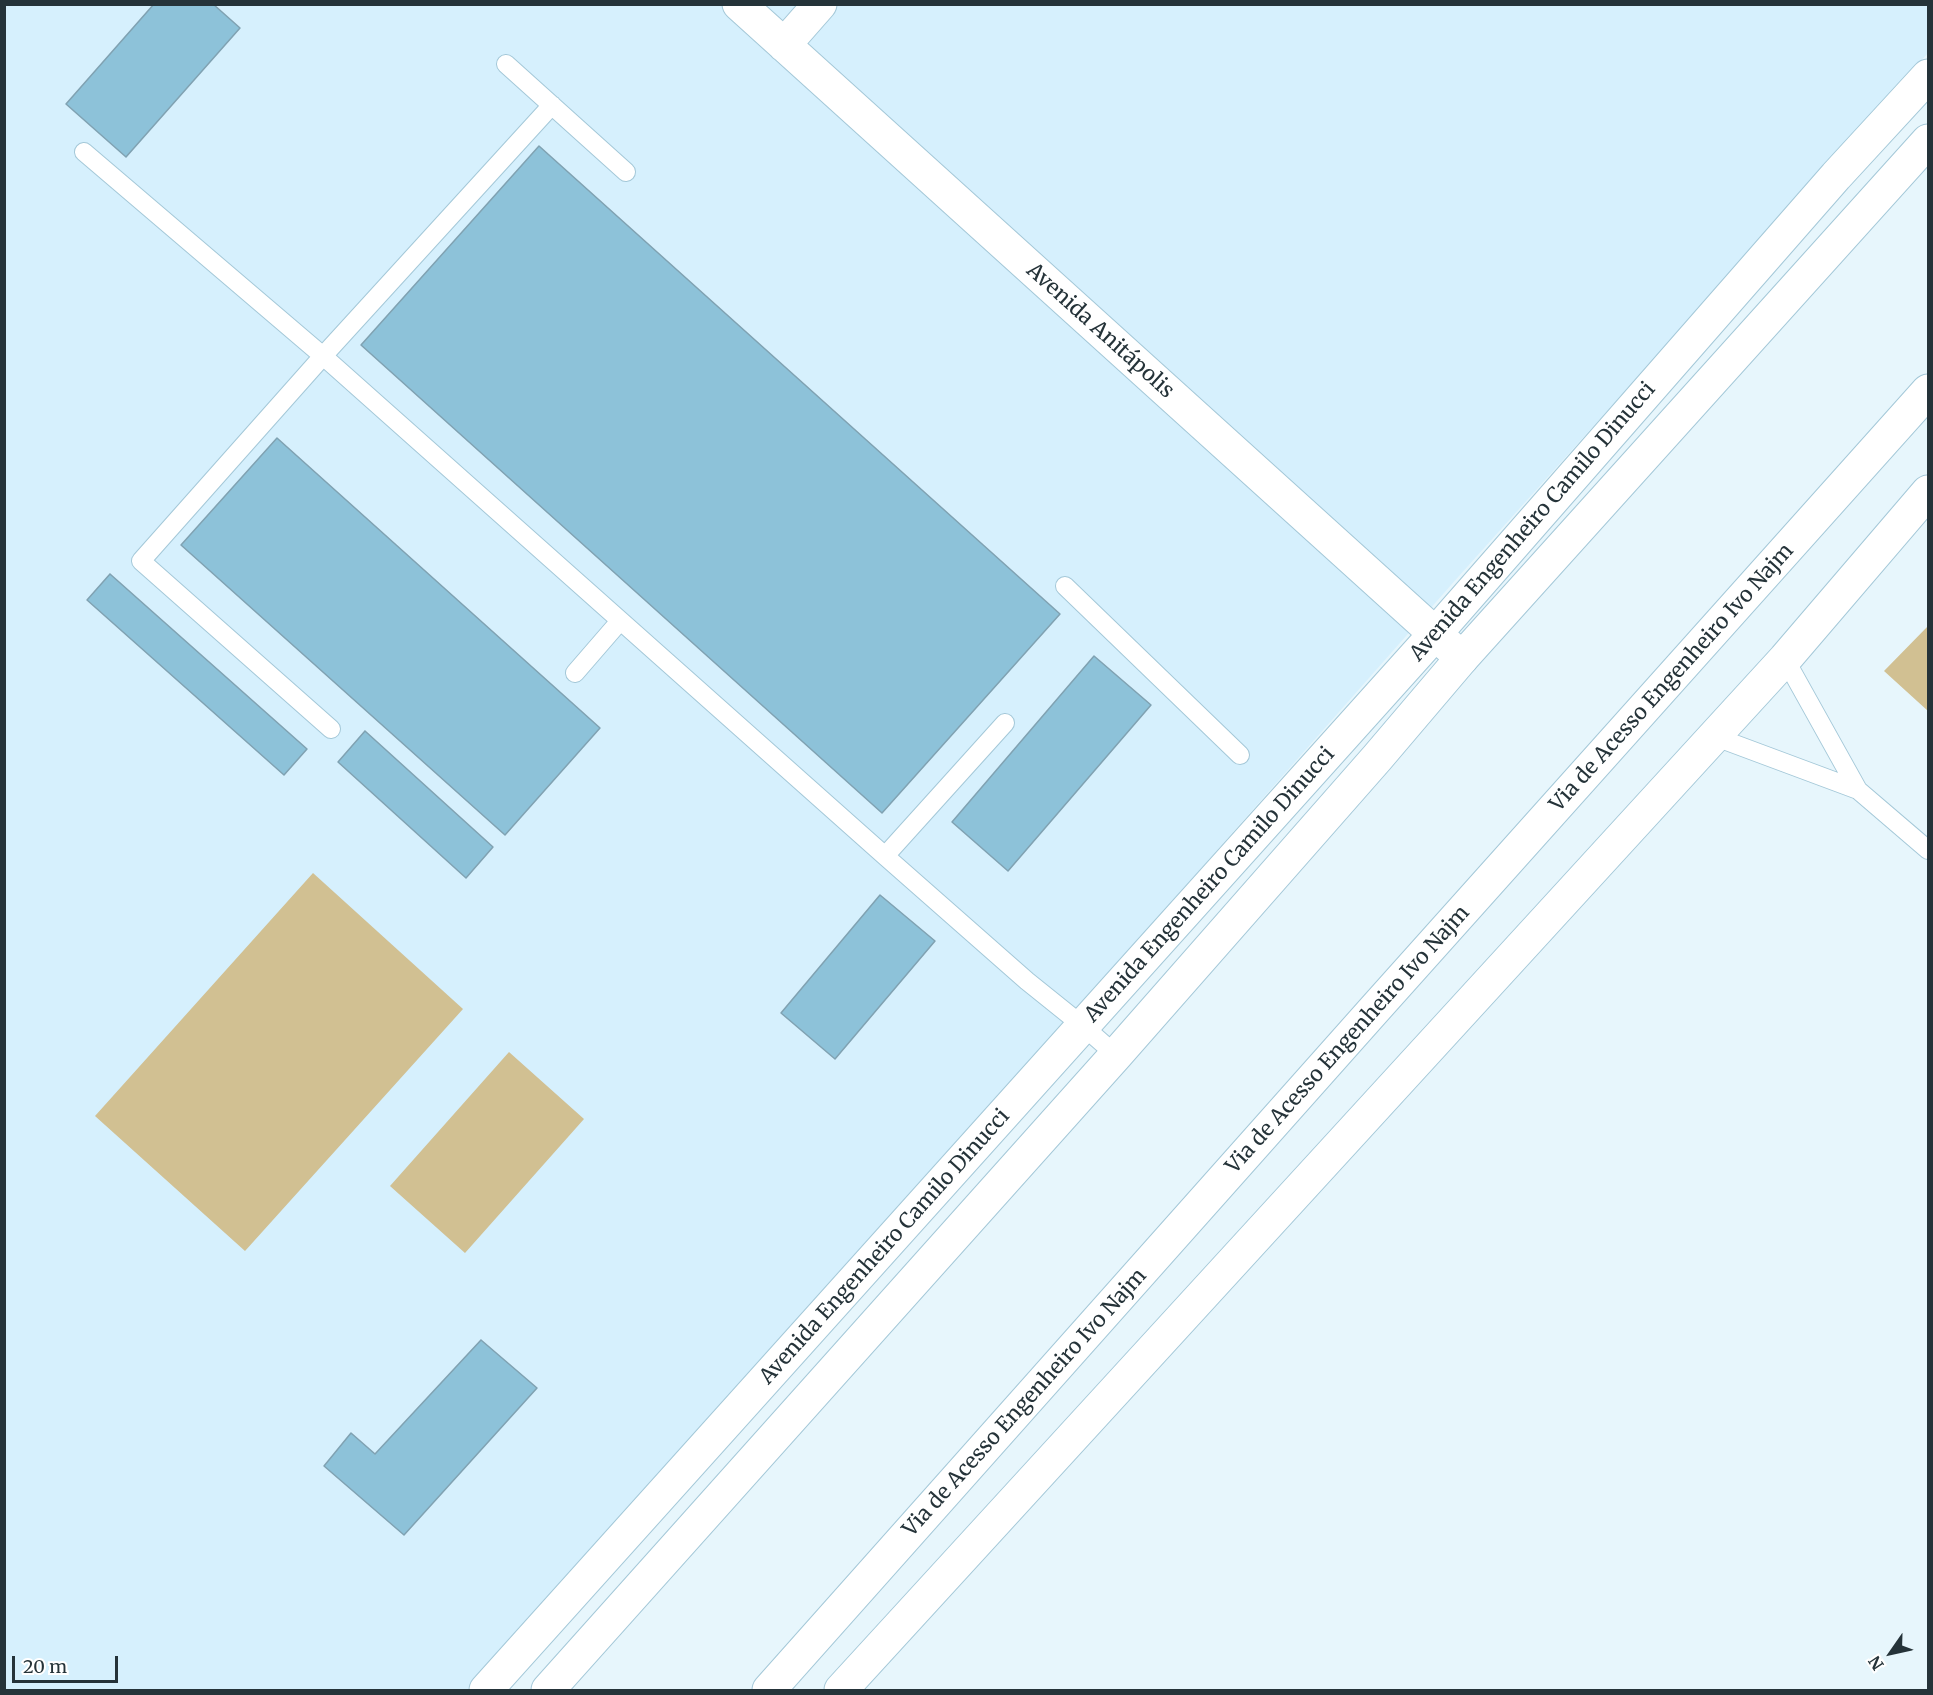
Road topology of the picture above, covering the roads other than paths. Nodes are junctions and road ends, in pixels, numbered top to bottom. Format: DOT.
graph roads {
  1 [pos="739,4"];
  2 [pos="820,4"];
  3 [pos="784,45"];
  4 [pos="506,64"];
  5 [pos="1929,76"];
  6 [pos="552,105"];
  7 [pos="1929,141"];
  8 [pos="84,152"];
  9 [pos="626,172"];
  10 [pos="1836,176"];
  11 [pos="1870,206"];
  12 [pos="323,356"];
  13 [pos="1929,391"];
  14 [pos="1929,492"];
  15 [pos="1065,586"];
  16 [pos="620,621"];
  17 [pos="1435,634"];
  18 [pos="1462,658"];
  19 [pos="1785,658"];
  20 [pos="575,672"];
  21 [pos="1005,723"];
  22 [pos="331,729"];
  23 [pos="1713,736"];
  24 [pos="1240,755"];
  25 [pos="1858,790"];
  26 [pos="1929,850"];
  27 [pos="885,856"];
  28 [pos="1083,1026"];
  29 [pos="1116,1055"];
  30 [pos="486,1690"];
  31 [pos="548,1690"];
  32 [pos="769,1690"];
  33 [pos="841,1690"];
  1 -- 3 [label="street, Avenida Anitápolis"];
  2 -- 3 [label="street"];
  3 -- 17 [label="street, Avenida Anitápolis"];
  4 -- 6 [label="lane"];
  5 -- 10 [label="street, Avenida Engenheiro Camilo Dinucci"];
  6 -- 9 [label="lane"];
  6 -- 12 [label="lane"];
  7 -- 11 [label="street, Avenida Engenheiro Camilo Dinucci"];
  8 -- 12 [label="lane"];
  10 -- 11 [label="street"];
  10 -- 17 [label="street, Avenida Engenheiro Camilo Dinucci"];
  11 -- 18 [label="street, Avenida Engenheiro Camilo Dinucci"];
  12 -- 16 [label="lane"];
  12 -- 22 [label="lane"];
  13 -- 32 [label="street, Via de Acesso Engenheiro Ivo Najm"];
  14 -- 19 [label="street"];
  15 -- 24 [label="lane"];
  16 -- 20 [label="lane"];
  16 -- 27 [label="lane"];
  17 -- 18 [label="street, Avenida Anitápolis"];
  17 -- 28 [label="street, Avenida Engenheiro Camilo Dinucci"];
  18 -- 29 [label="street, Avenida Engenheiro Camilo Dinucci"];
  19 -- 23 [label="street"];
  19 -- 25 [label="lane"];
  21 -- 27 [label="lane"];
  23 -- 25 [label="lane"];
  23 -- 33 [label="street"];
  25 -- 26 [label="lane"];
  27 -- 28 [label="lane"];
  28 -- 29 [label="lane"];
  28 -- 30 [label="street, Avenida Engenheiro Camilo Dinucci"];
  29 -- 31 [label="street, Avenida Engenheiro Camilo Dinucci"];
}
